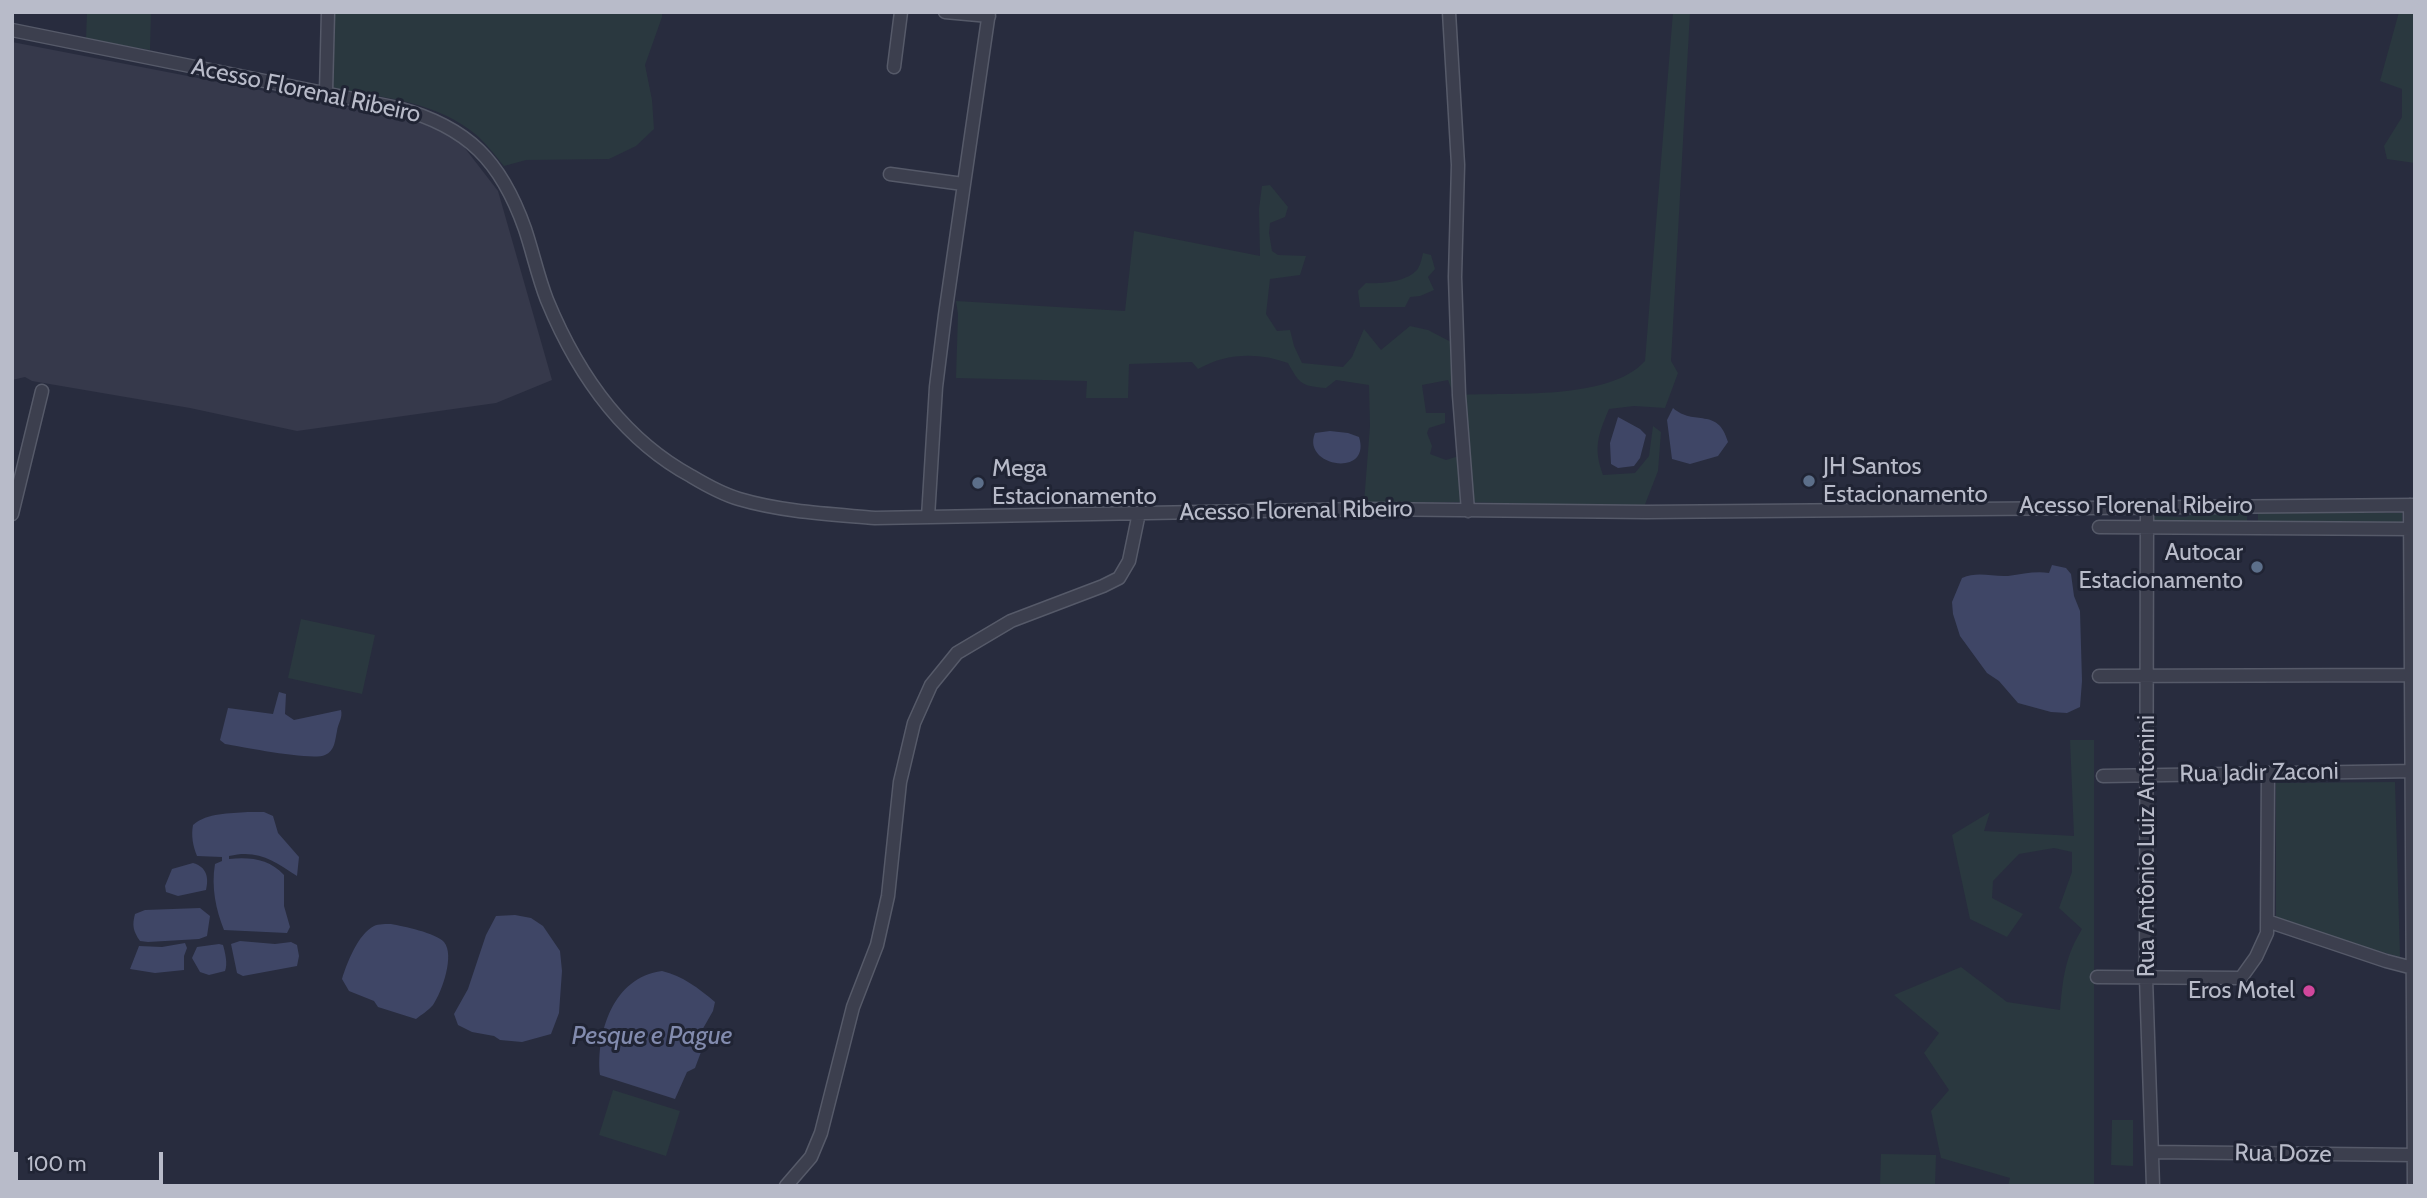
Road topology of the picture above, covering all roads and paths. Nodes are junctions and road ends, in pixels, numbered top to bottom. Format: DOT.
graph roads {
  1 [pos="328,12"];
  2 [pos="901,12"];
  3 [pos="945,12"];
  4 [pos="1450,12"];
  5 [pos="989,14"];
  6 [pos="12,30"];
  7 [pos="894,67"];
  8 [pos="326,92"];
  9 [pos="890,174"];
  10 [pos="963,184"];
  11 [pos="42,391"];
  12 [pos="2412,505"];
  13 [pos="2147,506"];
  14 [pos="1468,511"];
  15 [pos="1139,513"];
  16 [pos="12,514"];
  17 [pos="928,517"];
  18 [pos="2099,527"];
  19 [pos="2147,527"];
  20 [pos="2413,529"];
  21 [pos="2411,675"];
  22 [pos="2099,676"];
  23 [pos="2147,676"];
  24 [pos="2413,771"];
  25 [pos="2268,773"];
  26 [pos="2147,775"];
  27 [pos="2103,776"];
  28 [pos="2267,921"];
  29 [pos="2413,968"];
  30 [pos="2097,978"];
  31 [pos="2146,978"];
  32 [pos="2414,1077"];
  33 [pos="2152,1152"];
  34 [pos="2414,1155"];
  35 [pos="786,1186"];
  36 [pos="2153,1186"];
  37 [pos="2414,1186"];
  1 -- 8 [label="street"];
  2 -- 7 [label="street"];
  3 -- 5 [label="street"];
  4 -- 14 [label="street"];
  5 -- 10 [label="street"];
  6 -- 8 [label="street, Acesso Florenal Ribeiro"];
  8 -- 17 [label="street, Acesso Florenal Ribeiro"];
  9 -- 10 [label="street"];
  10 -- 17 [label="street"];
  11 -- 16 [label="street"];
  12 -- 13 [label="street, Acesso Florenal Ribeiro"];
  12 -- 20 [label="street"];
  13 -- 14 [label="street, Acesso Florenal Ribeiro"];
  13 -- 19 [label="street, Rua Antônio Luiz Antonini"];
  14 -- 15 [label="street, Acesso Florenal Ribeiro"];
  15 -- 17 [label="street, Acesso Florenal Ribeiro"];
  15 -- 35 [label="street"];
  18 -- 19 [label="street, Acesso Florenal Ribeiro"];
  19 -- 20 [label="street, Acesso Florenal Ribeiro"];
  19 -- 23 [label="street, Rua Antônio Luiz Antonini"];
  20 -- 21 [label="street"];
  21 -- 23 [label="street"];
  21 -- 24 [label="street"];
  22 -- 23 [label="street"];
  23 -- 26 [label="street, Rua Antônio Luiz Antonini"];
  24 -- 25 [label="street, Rua Jadir Zaconi"];
  24 -- 29 [label="street"];
  25 -- 26 [label="street, Rua Jadir Zaconi"];
  25 -- 28 [label="street"];
  26 -- 27 [label="street, Rua Jadir Zaconi"];
  26 -- 31 [label="street, Rua Antônio Luiz Antonini"];
  28 -- 29 [label="street"];
  28 -- 31 [label="street"];
  29 -- 32 [label="street"];
  30 -- 31 [label="street"];
  31 -- 33 [label="street, Rua Antônio Luiz Antonini"];
  32 -- 34 [label="street"];
  33 -- 34 [label="street, Rua Doze"];
  33 -- 36 [label="street, Rua Antônio Luiz Antonini"];
  34 -- 37 [label="street"];
}
